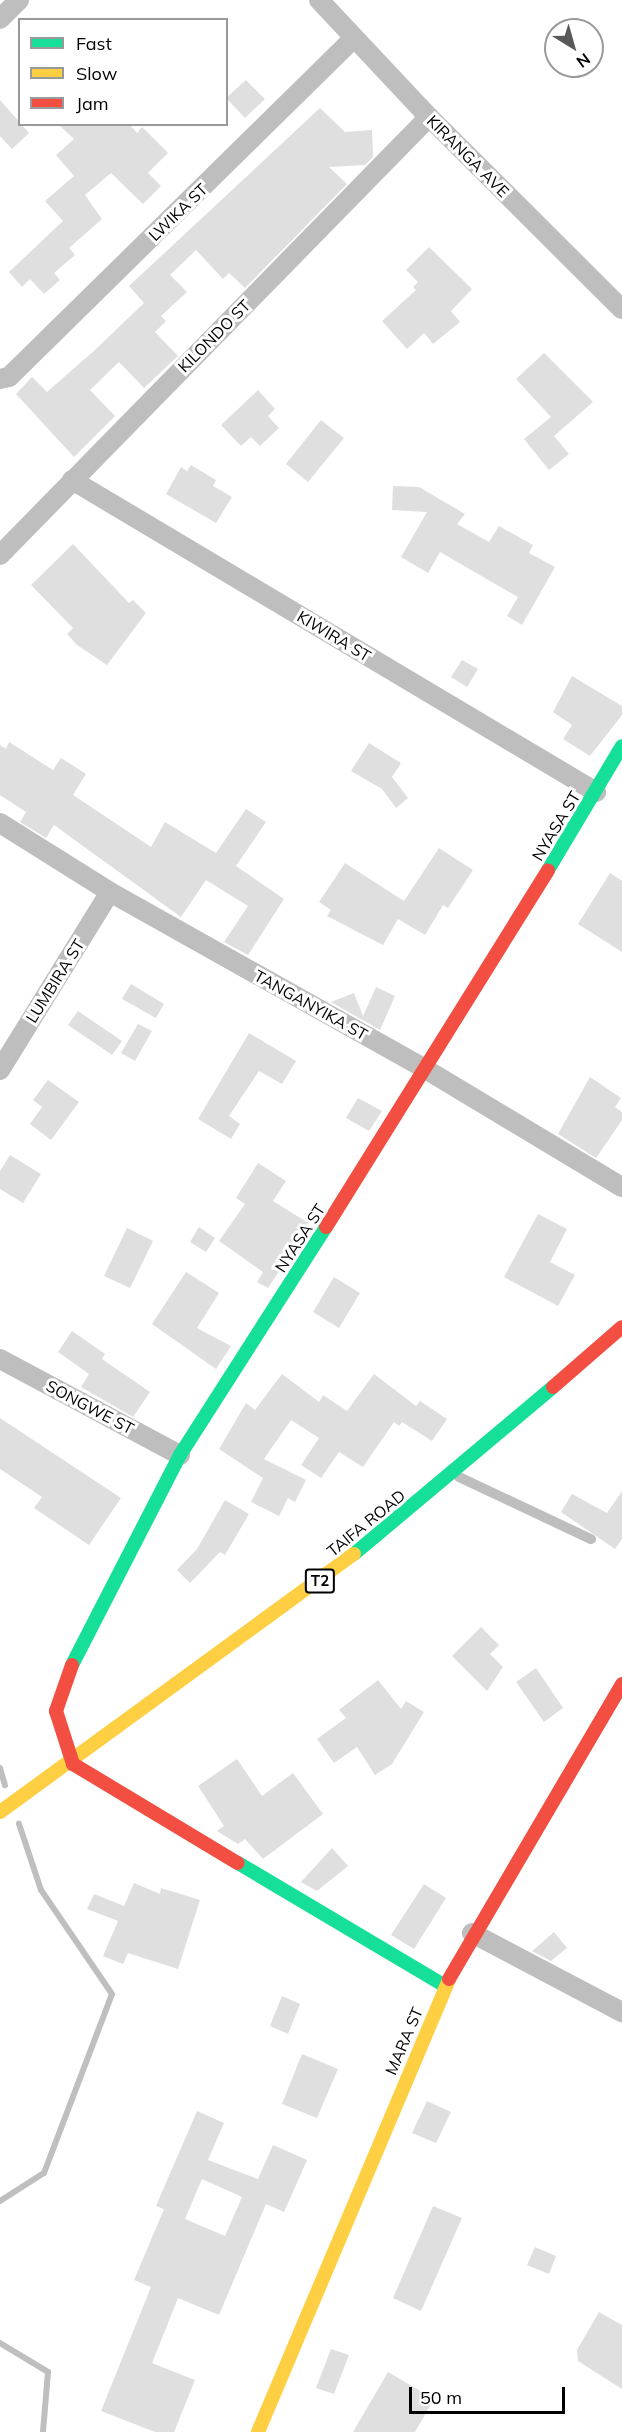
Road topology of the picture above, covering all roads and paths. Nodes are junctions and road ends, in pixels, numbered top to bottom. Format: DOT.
graph roads {
  1 [pos="18,0"];
  2 [pos="319,0"];
  3 [pos="0,19"];
  4 [pos="353,39"];
  5 [pos="429,117"];
  6 [pos="622,309"];
  7 [pos="0,379"];
  8 [pos="72,480"];
  9 [pos="0,555"];
  10 [pos="622,746"];
  11 [pos="596,792"];
  12 [pos="0,823"];
  13 [pos="110,892"];
  14 [pos="0,1070"];
  15 [pos="427,1070"];
  16 [pos="622,1186"];
  17 [pos="622,1327"];
  18 [pos="0,1359"];
  19 [pos="180,1455"];
  20 [pos="454,1474"];
  21 [pos="591,1539"];
  22 [pos="622,1684"];
  23 [pos="73,1764"];
  24 [pos="0,1812"];
  25 [pos="472,1933"];
  26 [pos="445,1986"];
  27 [pos="622,2012"];
  28 [pos="258,2432"];
  1 -- 3 [label="street"];
  2 -- 4 [label="street, KIRANGA AVE"];
  4 -- 5 [label="street, KIRANGA AVE"];
  4 -- 7 [label="street, LWIKA ST"];
  5 -- 6 [label="street, KIRANGA AVE"];
  5 -- 8 [label="street, KILONDO ST"];
  8 -- 9 [label="street, KILONDO ST"];
  8 -- 11 [label="street, KIWIRA ST"];
  10 -- 11 [label="main road, NYASA ST"];
  11 -- 15 [label="main road, NYASA ST"];
  12 -- 13 [label="street, TANGANYIKA ST"];
  13 -- 14 [label="street, LUMBIRA ST"];
  13 -- 15 [label="street, TANGANYIKA ST"];
  15 -- 16 [label="street, TANGANYIKA ST"];
  15 -- 19 [label="main road, NYASA ST"];
  17 -- 20 [label="main road, TAIFA ROAD / T2"];
  18 -- 19 [label="street, SONGWE ST"];
  19 -- 23 [label="main road, NYASA ST"];
  20 -- 21 [label="lane"];
  20 -- 23 [label="main road, TAIFA ROAD / T2"];
  22 -- 25 [label="main road, MARA ST"];
  23 -- 24 [label="main road, TAIFA ROAD / T2"];
  23 -- 26 [label="main road"];
  25 -- 26 [label="main road, MARA ST"];
  25 -- 27 [label="street"];
  26 -- 28 [label="main road, MARA ST"];
}
